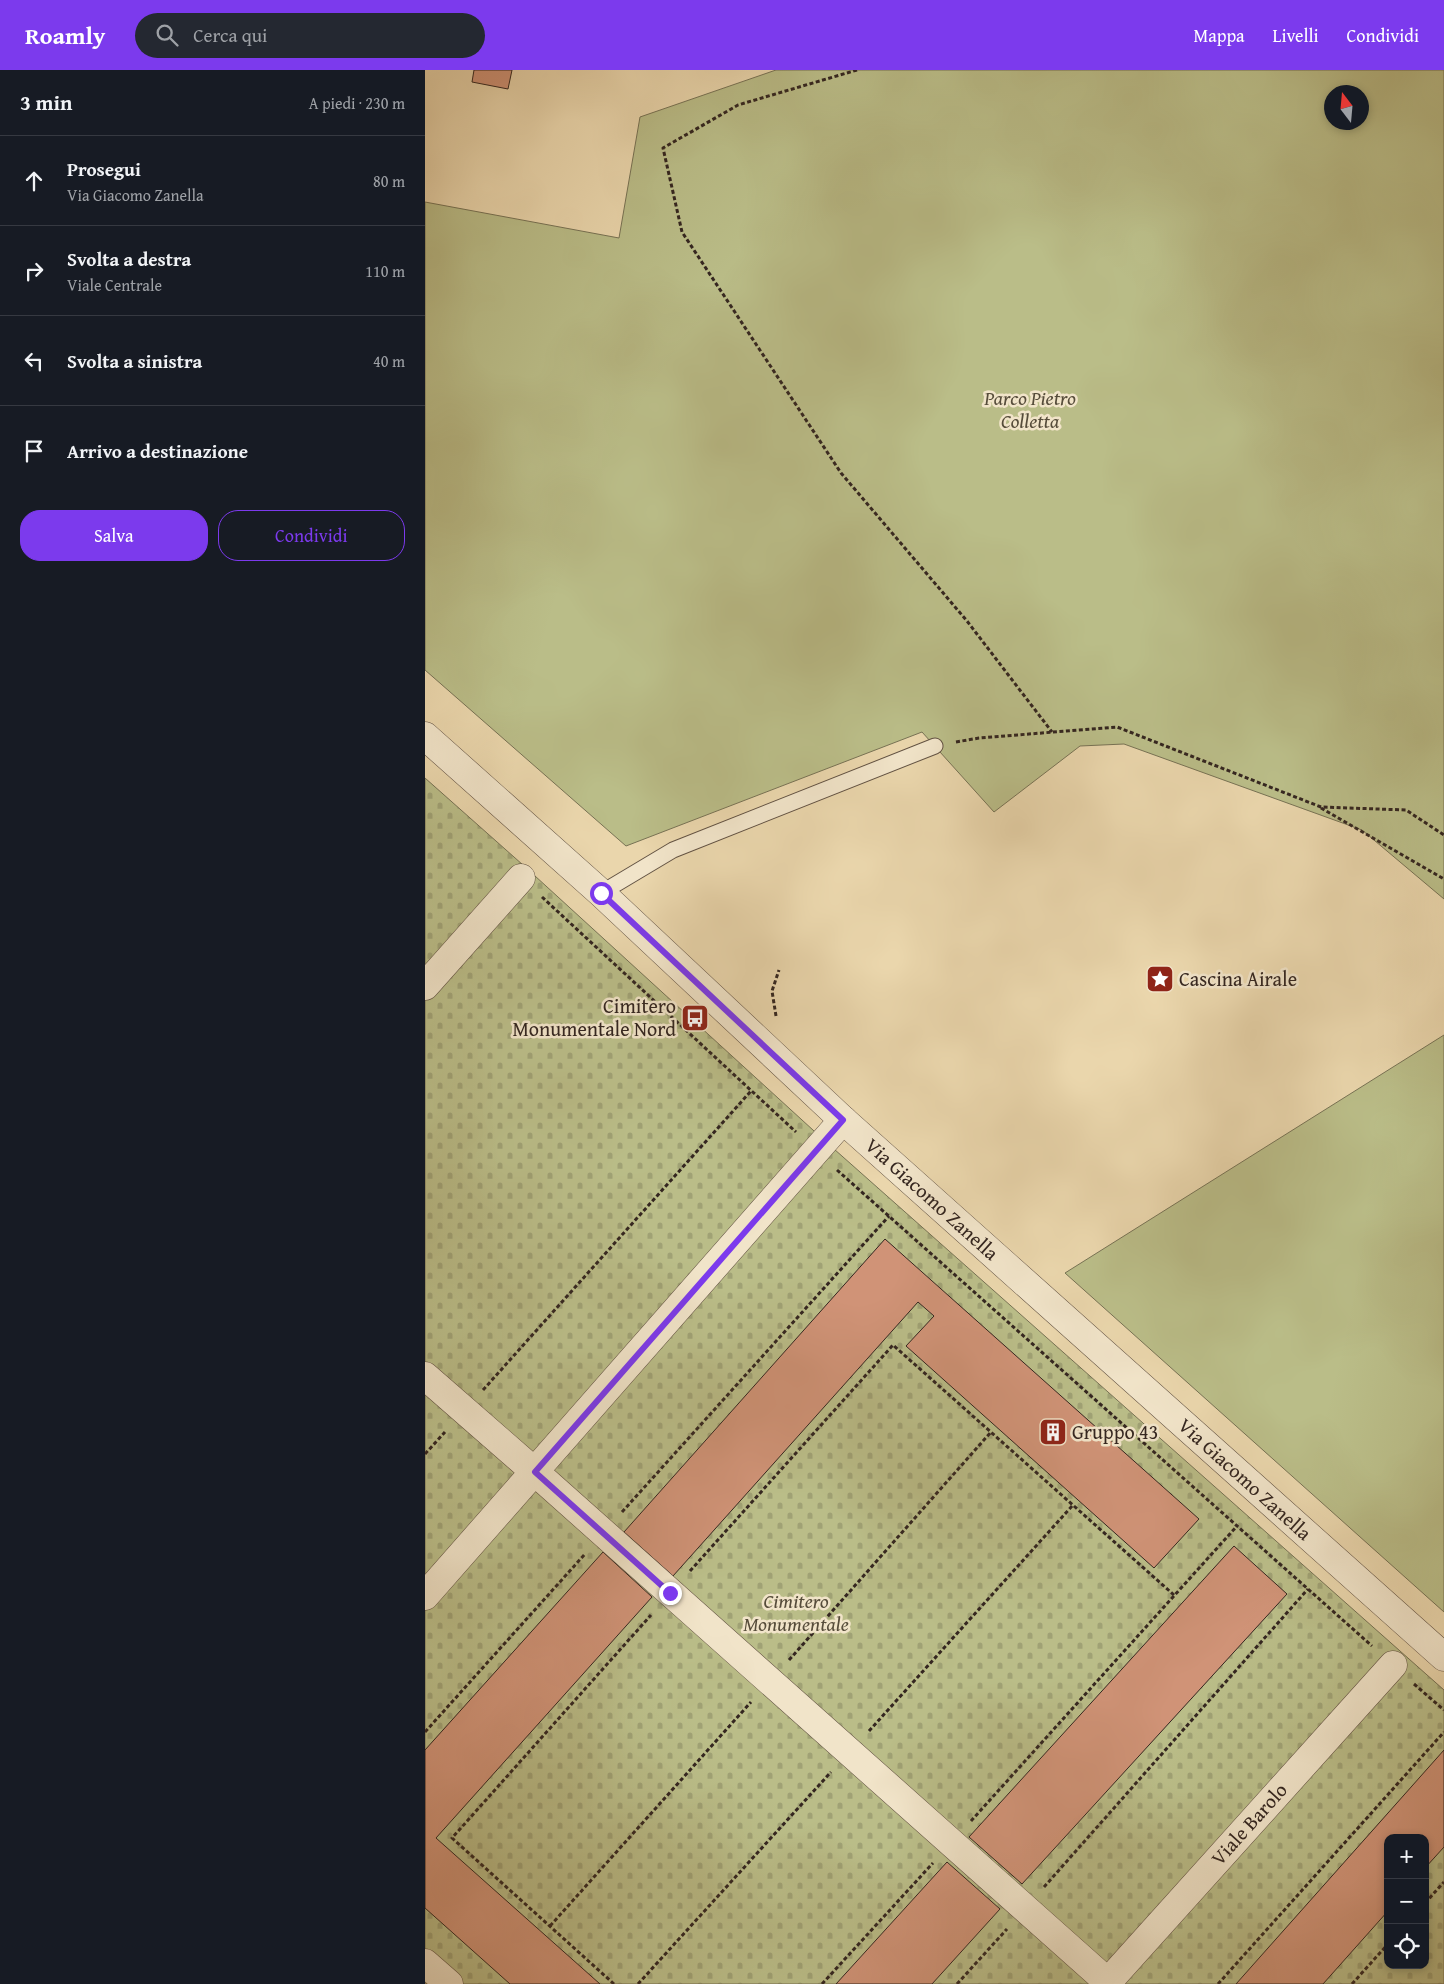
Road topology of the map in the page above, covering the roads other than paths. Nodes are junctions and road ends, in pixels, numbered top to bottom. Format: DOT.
graph roads {
  1 [pos="425,736"];
  2 [pos="935,746"];
  3 [pos="521,878"];
  4 [pos="601,893"];
  5 [pos="425,986"];
  6 [pos="843,1120"];
  7 [pos="425,1376"];
  8 [pos="535,1472"];
  9 [pos="425,1596"];
  10 [pos="1444,1656"];
  11 [pos="1393,1665"];
  12 [pos="425,1963"];
  13 [pos="1108,1983"];
  14 [pos="449,1984"];
  1 -- 4 [label="street, Via Giacomo Zanella"];
  2 -- 4 [label="lane"];
  3 -- 5 [label="street"];
  4 -- 6 [label="street, Via Giacomo Zanella"];
  6 -- 8 [label="street"];
  6 -- 10 [label="street, Via Giacomo Zanella"];
  7 -- 8 [label="street"];
  8 -- 9 [label="street"];
  8 -- 13 [label="street"];
  11 -- 13 [label="street, Viale Barolo"];
  12 -- 14 [label="street"];
}
